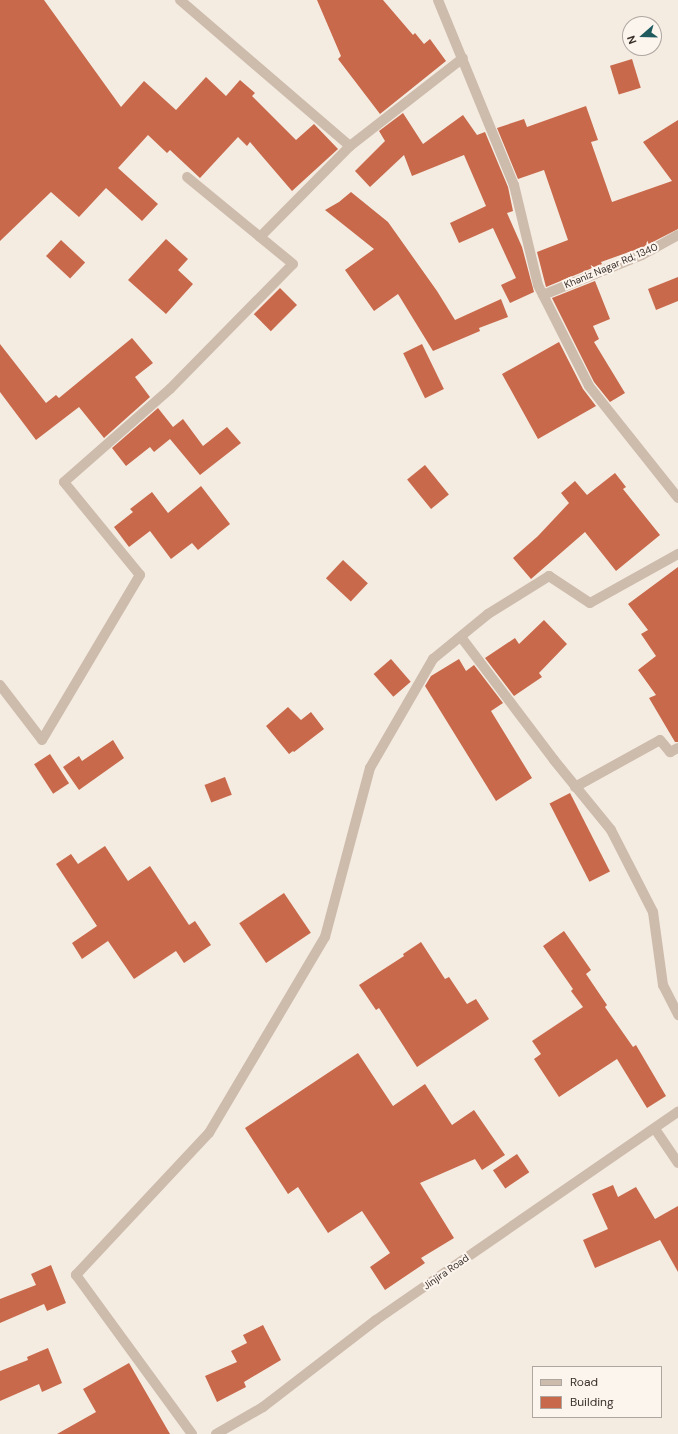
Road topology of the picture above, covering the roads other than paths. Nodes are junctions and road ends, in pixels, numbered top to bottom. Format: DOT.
graph roads {
  1 [pos="180,0"];
  2 [pos="438,0"];
  3 [pos="463,58"];
  4 [pos="350,146"];
  5 [pos="187,177"];
  6 [pos="678,235"];
  7 [pos="260,237"];
  8 [pos="543,295"];
  9 [pos="678,498"];
  10 [pos="678,554"];
  11 [pos="461,637"];
  12 [pos="0,685"];
  13 [pos="678,748"];
  14 [pos="576,787"];
  15 [pos="678,1015"];
  16 [pos="678,1112"];
  17 [pos="655,1129"];
  18 [pos="678,1163"];
  19 [pos="192,1434"];
  20 [pos="216,1434"];
  1 -- 4 [label="street"];
  2 -- 3 [label="street"];
  3 -- 4 [label="street"];
  3 -- 8 [label="street"];
  4 -- 7 [label="street"];
  5 -- 7 [label="street"];
  6 -- 8 [label="street, Khaniz Nagar Rd, 1340"];
  7 -- 12 [label="street"];
  8 -- 9 [label="street"];
  10 -- 11 [label="street"];
  11 -- 14 [label="street"];
  11 -- 19 [label="street"];
  13 -- 14 [label="street"];
  14 -- 15 [label="street"];
  16 -- 17 [label="street, Jinjira Road"];
  17 -- 18 [label="street"];
  17 -- 20 [label="street, Jinjira Road"];
}
